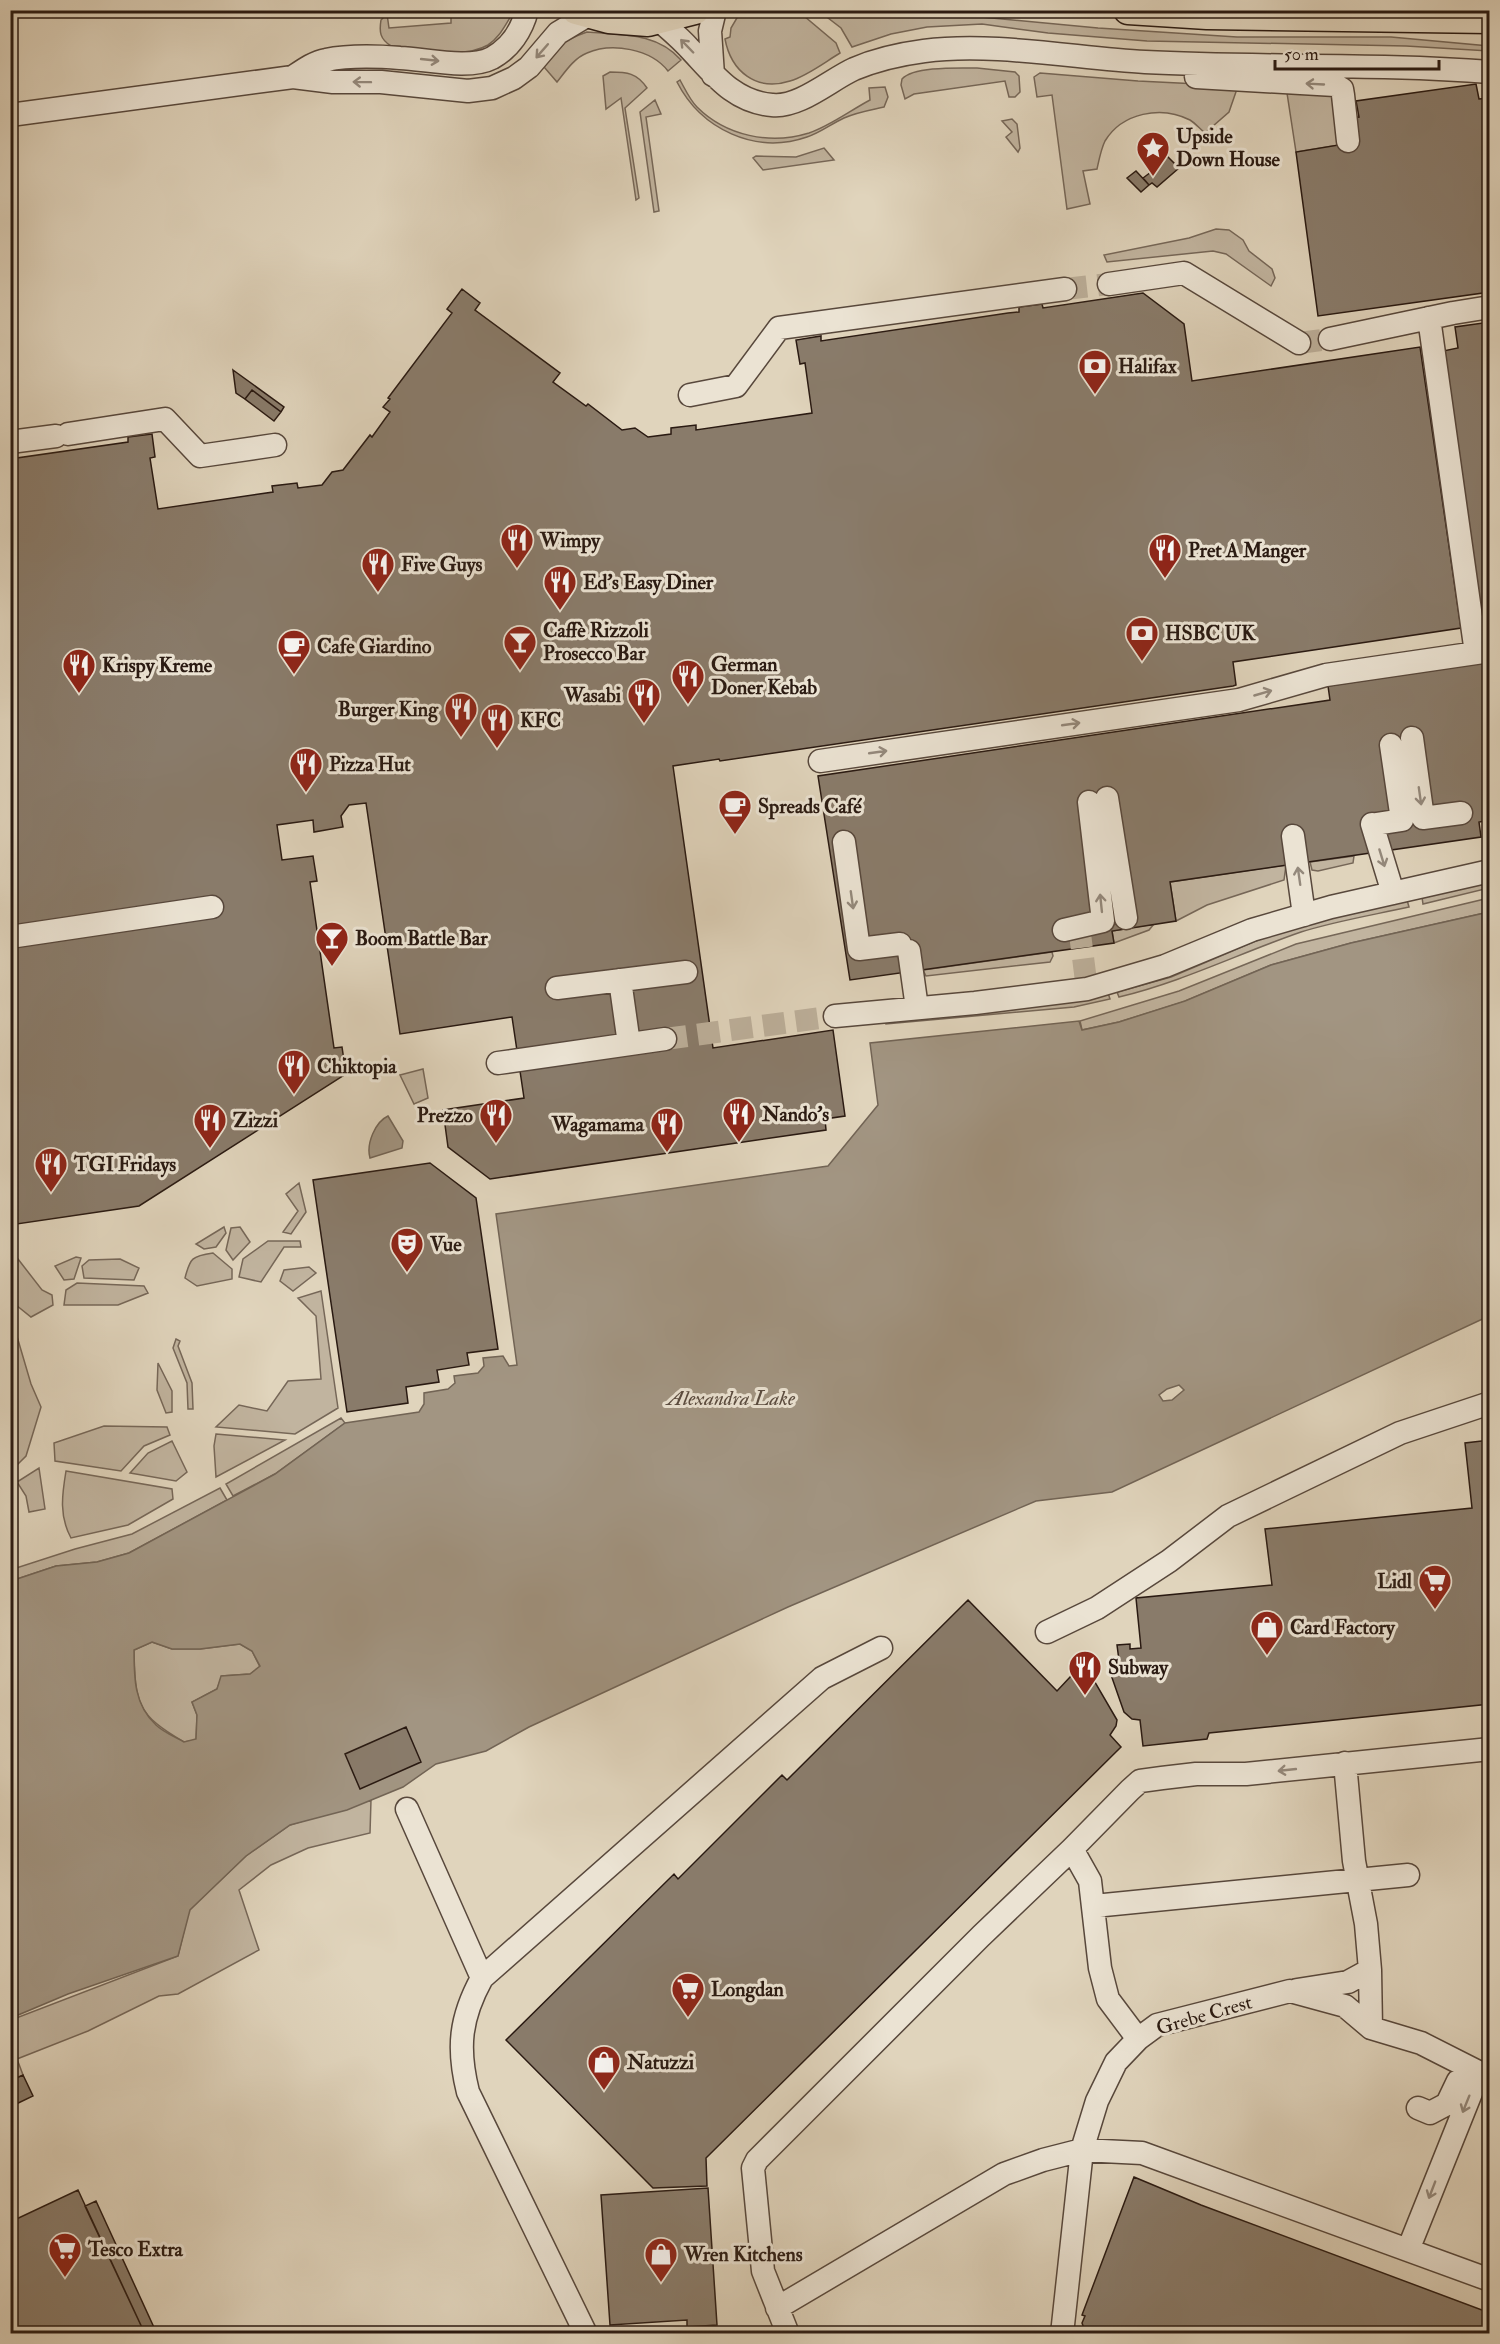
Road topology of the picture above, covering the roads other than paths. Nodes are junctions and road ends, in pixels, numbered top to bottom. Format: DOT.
graph roads {
  1 [pos="527,10"];
  2 [pos="695,10"];
  3 [pos="716,10"];
  4 [pos="1128,10"];
  5 [pos="1453,10"];
  6 [pos="582,13"];
  7 [pos="1490,18"];
  8 [pos="659,20"];
  9 [pos="1072,57"];
  10 [pos="1490,72"];
  11 [pos="713,75"];
  12 [pos="292,77"];
  13 [pos="10,115"];
  14 [pos="1348,141"];
  15 [pos="1109,284"];
  16 [pos="1065,289"];
  17 [pos="1490,307"];
  18 [pos="1429,318"];
  19 [pos="1330,339"];
  20 [pos="1299,343"];
  21 [pos="690,395"];
  22 [pos="10,442"];
  23 [pos="275,445"];
  24 [pos="1483,652"];
  25 [pos="820,760"];
  26 [pos="1461,813"];
  27 [pos="1293,836"];
  28 [pos="844,842"];
  29 [pos="1490,871"];
  30 [pos="1393,893"];
  31 [pos="212,908"];
  32 [pos="1304,915"];
  33 [pos="1126,918"];
  34 [pos="1064,930"];
  35 [pos="10,937"];
  36 [pos="686,972"];
  37 [pos="620,980"];
  38 [pos="557,988"];
  39 [pos="917,1008"];
  40 [pos="835,1016"];
  41 [pos="665,1039"];
  42 [pos="629,1044"];
  43 [pos="498,1063"];
  44 [pos="1490,1403"];
  45 [pos="1047,1632"];
  46 [pos="880,1648"];
  47 [pos="1490,1749"];
  48 [pos="1345,1763"];
  49 [pos="407,1809"];
  50 [pos="1072,1849"];
  51 [pos="1408,1875"];
  52 [pos="1359,1880"];
  53 [pos="1094,1906"];
  54 [pos="1370,1970"];
  55 [pos="482,1978"];
  56 [pos="1290,1991"];
  57 [pos="1371,2028"];
  58 [pos="1138,2039"];
  59 [pos="1484,2075"];
  60 [pos="1418,2108"];
  61 [pos="1082,2150"];
  62 [pos="1408,2250"];
  63 [pos="1490,2280"];
  64 [pos="777,2308"];
  65 [pos="586,2334"];
  66 [pos="788,2334"];
  67 [pos="1062,2334"];
  12 -- 1 [label="street, one-way"];
  2 -- 8 [label="main road"];
  3 -- 11 [label="street"];
  4 -- 7 [label="main road"];
  5 -- 7 [label="main road"];
  6 -- 8 [label="main road"];
  6 -- 12 [label="street, one-way"];
  11 -- 8 [label="street, one-way"];
  9 -- 10 [label="street"];
  9 -- 11 [label="street"];
  14 -- 9 [label="street, one-way"];
  12 -- 13 [label="street"];
  15 -- 20 [label="street"];
  16 -- 21 [label="street"];
  17 -- 18 [label="street"];
  18 -- 19 [label="street"];
  18 -- 24 [label="street"];
  22 -- 23 [label="street"];
  25 -- 24 [label="street, one-way"];
  26 -- 30 [label="street"];
  32 -- 27 [label="street, one-way"];
  28 -- 39 [label="street, one-way"];
  29 -- 30 [label="street"];
  30 -- 32 [label="street"];
  31 -- 35 [label="street"];
  32 -- 39 [label="street"];
  34 -- 33 [label="street, one-way"];
  36 -- 37 [label="street"];
  37 -- 38 [label="street"];
  37 -- 42 [label="street"];
  39 -- 40 [label="street"];
  41 -- 42 [label="street"];
  42 -- 43 [label="street"];
  44 -- 45 [label="street"];
  46 -- 55 [label="street"];
  47 -- 48 [label="street"];
  48 -- 50 [label="street, one-way"];
  48 -- 52 [label="street"];
  49 -- 55 [label="street"];
  50 -- 53 [label="street"];
  50 -- 64 [label="street"];
  51 -- 52 [label="street"];
  52 -- 53 [label="street"];
  52 -- 54 [label="street"];
  53 -- 58 [label="street"];
  54 -- 56 [label="street"];
  54 -- 57 [label="street"];
  55 -- 65 [label="street"];
  56 -- 57 [label="street, Grebe Crest"];
  56 -- 58 [label="street, Grebe Crest"];
  57 -- 59 [label="street, Grebe Crest"];
  58 -- 61 [label="street, Grebe Crest"];
  59 -- 60 [label="street"];
  59 -- 62 [label="street, one-way"];
  61 -- 62 [label="street"];
  61 -- 64 [label="street"];
  61 -- 67 [label="street, Grebe Crest"];
  62 -- 63 [label="street"];
  64 -- 66 [label="street"];
}
